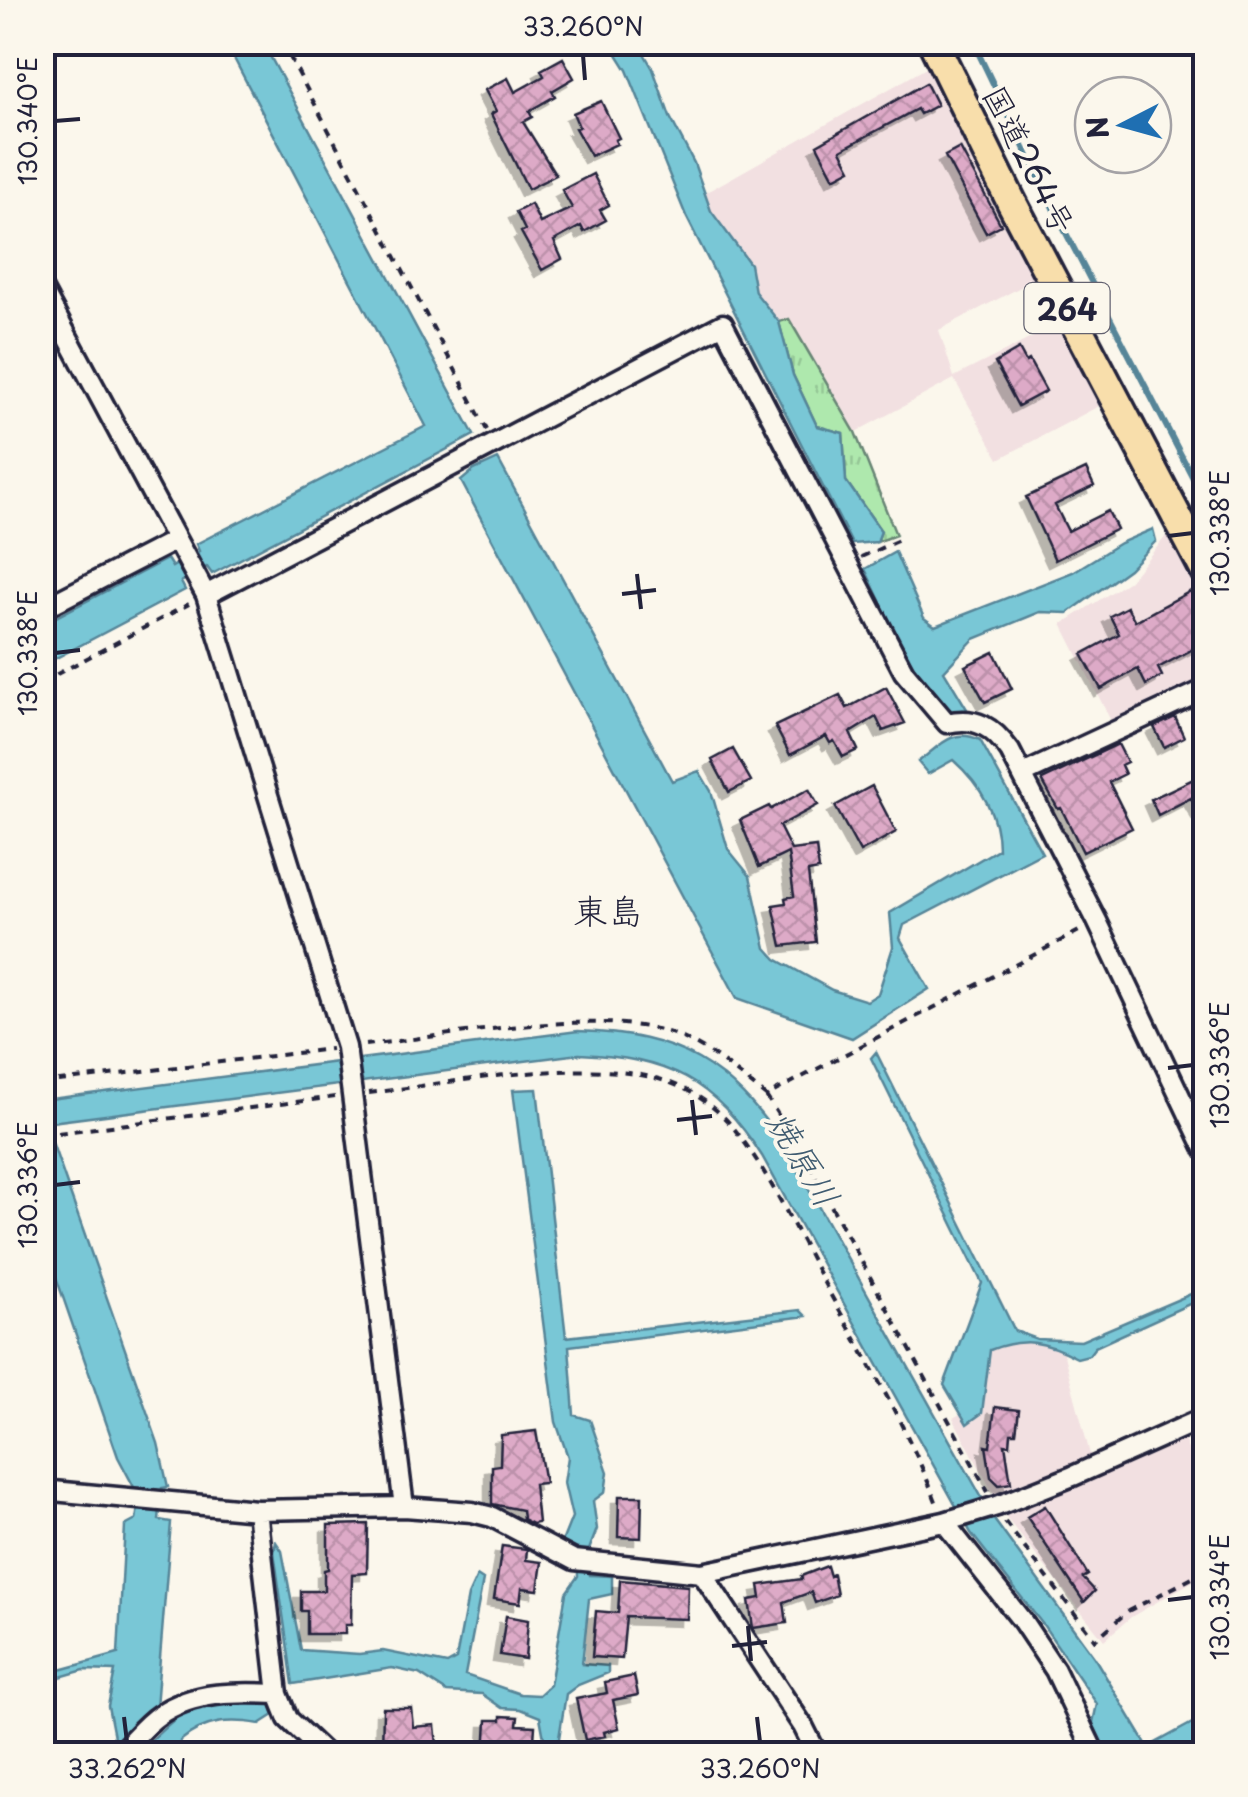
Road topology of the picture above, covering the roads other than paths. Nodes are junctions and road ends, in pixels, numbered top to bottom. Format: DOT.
graph roads {
  1 [pos="933,42"];
  2 [pos="42,289"];
  3 [pos="180,547"];
  4 [pos="1206,572"];
  5 [pos="202,587"];
  6 [pos="42,609"];
  7 [pos="1206,690"];
  8 [pos="1023,774"];
  9 [pos="1206,1151"];
  10 [pos="1206,1417"];
  11 [pos="42,1490"];
  12 [pos="404,1507"];
  13 [pos="257,1510"];
  14 [pos="944,1522"];
  15 [pos="702,1574"];
  16 [pos="278,1694"];
  17 [pos="131,1742"];
  18 [pos="325,1754"];
  19 [pos="818,1754"];
  20 [pos="1094,1754"];
  1 -- 4 [label="highway, 国道264号 / 264"];
  2 -- 3 [label="street"];
  3 -- 5 [label="street"];
  3 -- 6 [label="street"];
  5 -- 8 [label="street"];
  5 -- 12 [label="street"];
  7 -- 8 [label="street"];
  8 -- 9 [label="street"];
  10 -- 14 [label="street"];
  11 -- 13 [label="street"];
  12 -- 13 [label="street"];
  12 -- 15 [label="street"];
  13 -- 16 [label="street"];
  14 -- 15 [label="street"];
  14 -- 20 [label="street"];
  15 -- 19 [label="street"];
  16 -- 17 [label="street"];
  16 -- 18 [label="street"];
}
